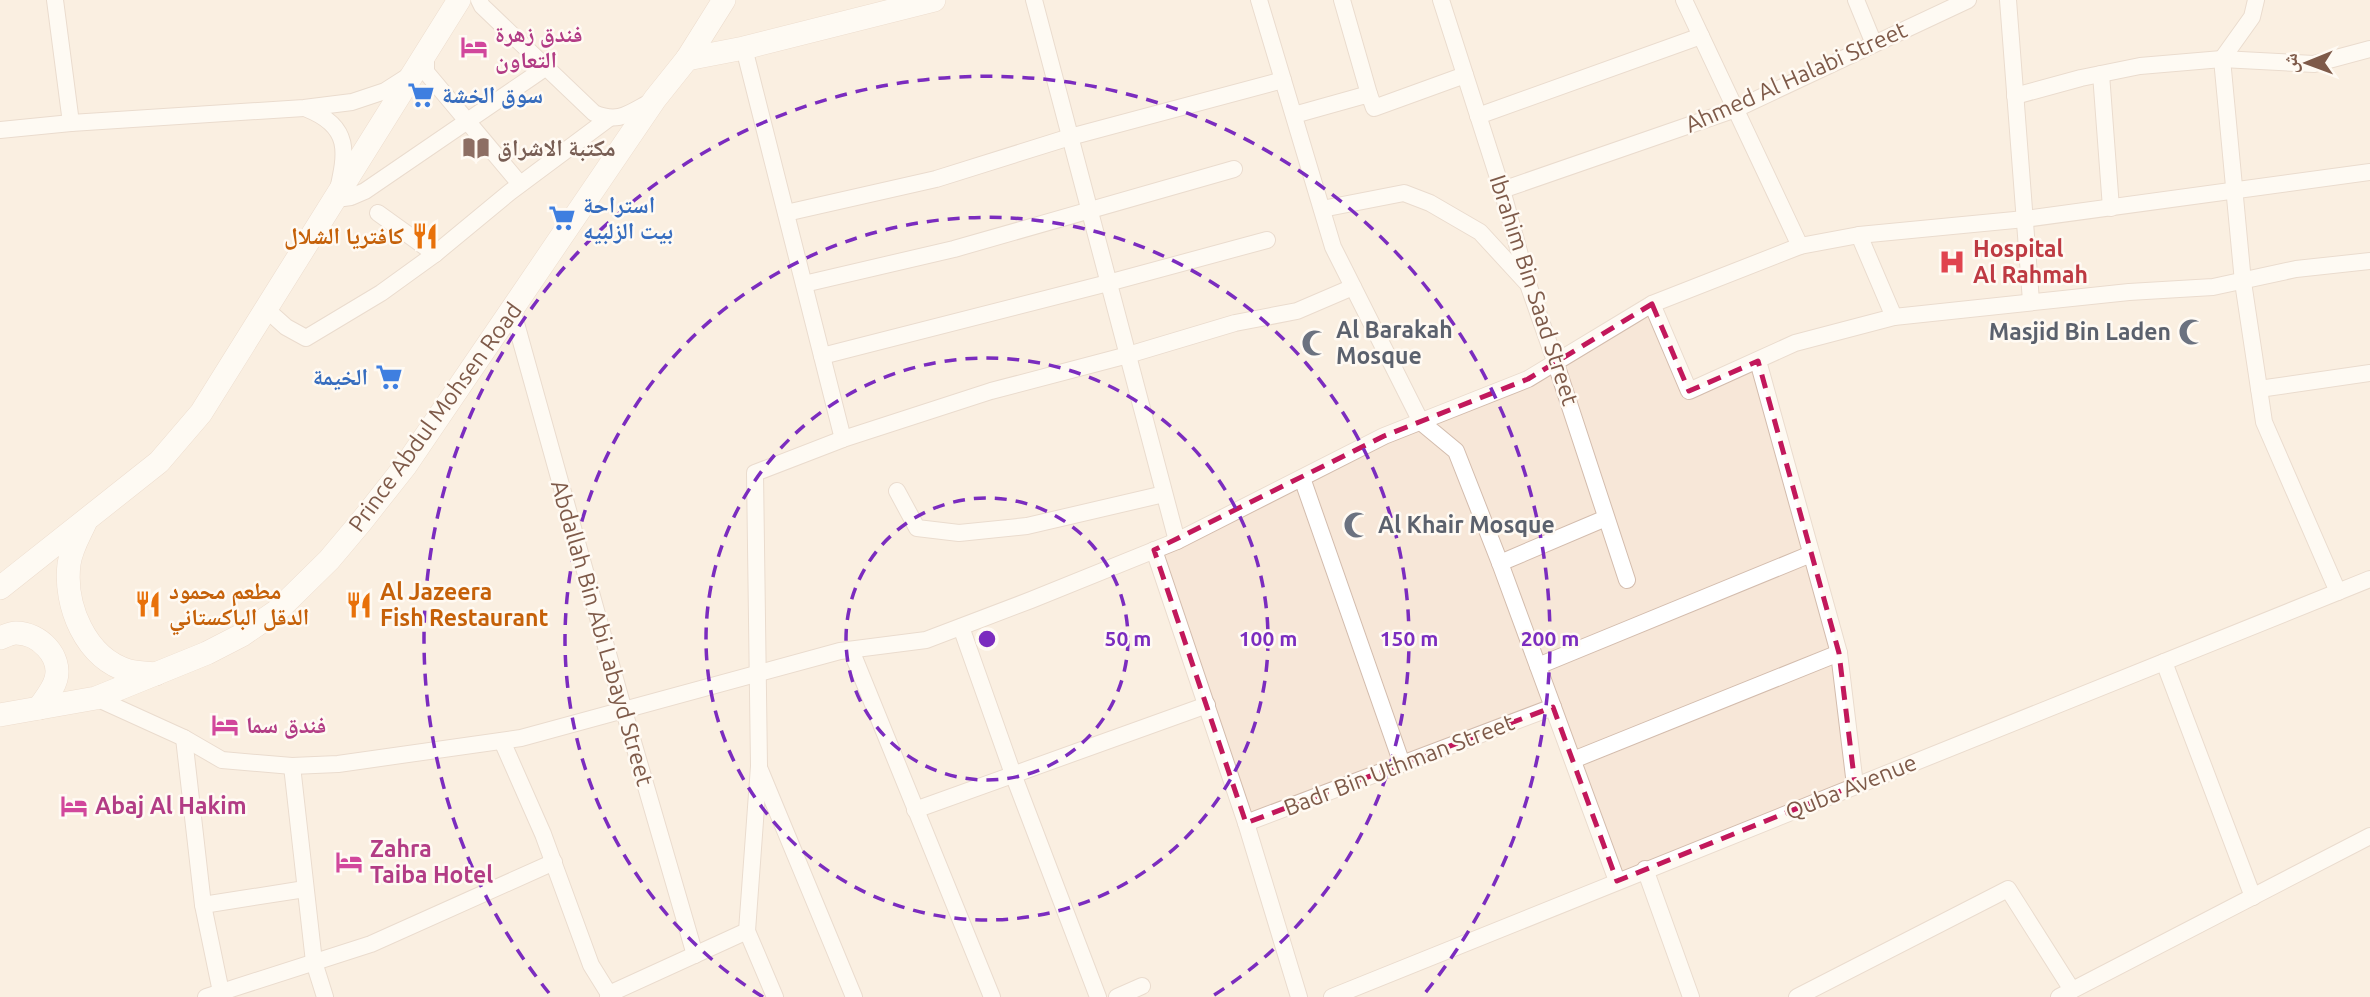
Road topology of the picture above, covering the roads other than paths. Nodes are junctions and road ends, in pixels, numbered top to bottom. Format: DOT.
graph roads {
  1 [pos="55,0"];
  2 [pos="459,0"];
  3 [pos="479,0"];
  4 [pos="724,0"];
  5 [pos="934,0"];
  6 [pos="1034,0"];
  7 [pos="1259,0"];
  8 [pos="1342,0"];
  9 [pos="1441,0"];
  10 [pos="1684,0"];
  11 [pos="1856,0"];
  12 [pos="1968,0"];
  13 [pos="2008,0"];
  14 [pos="2256,0"];
  15 [pos="1701,36"];
  16 [pos="1874,44"];
  17 [pos="744,48"];
  18 [pos="2370,49"];
  19 [pos="687,59"];
  20 [pos="2222,59"];
  21 [pos="421,62"];
  22 [pos="545,68"];
  23 [pos="2101,74"];
  24 [pos="1465,75"];
  25 [pos="1283,80"];
  26 [pos="1369,94"];
  27 [pos="2015,96"];
  28 [pos="655,99"];
  29 [pos="304,108"];
  30 [pos="1736,109"];
  31 [pos="1294,115"];
  32 [pos="1478,116"];
  33 [pos="467,120"];
  34 [pos="608,120"];
  35 [pos="71,123"];
  36 [pos="0,130"];
  37 [pos="1070,137"];
  38 [pos="1234,169"];
  39 [pos="2370,172"];
  40 [pos="520,184"];
  41 [pos="1502,190"];
  42 [pos="2234,191"];
  43 [pos="336,199"];
  44 [pos="2111,208"];
  45 [pos="1089,209"];
  46 [pos="1322,209"];
  47 [pos="378,213"];
  48 [pos="786,213"];
  49 [pos="2025,219"];
  50 [pos="1859,235"];
  51 [pos="1267,240"];
  52 [pos="1800,246"];
  53 [pos="435,254"];
  54 [pos="2370,261"];
  55 [pos="2243,282"];
  56 [pos="1108,283"];
  57 [pos="804,284"];
  58 [pos="1528,284"];
  59 [pos="1353,287"];
  60 [pos="2031,301"];
  61 [pos="1652,304"];
  62 [pos="266,309"];
  63 [pos="512,309"];
  64 [pos="1894,317"];
  65 [pos="1128,355"];
  66 [pos="822,356"];
  67 [pos="1555,361"];
  68 [pos="1758,361"];
  69 [pos="2370,373"];
  70 [pos="2259,389"];
  71 [pos="1421,422"];
  72 [pos="843,439"];
  73 [pos="1303,478"];
  74 [pos="897,491"];
  75 [pos="1164,494"];
  76 [pos="89,517"];
  77 [pos="1606,517"];
  78 [pos="1177,541"];
  79 [pos="1154,550"];
  80 [pos="1811,554"];
  81 [pos="1500,563"];
  82 [pos="2370,579"];
  83 [pos="1627,580"];
  84 [pos="0,589"];
  85 [pos="2338,592"];
  86 [pos="961,627"];
  87 [pos="0,638"];
  88 [pos="851,650"];
  89 [pos="1839,653"];
  90 [pos="2164,662"];
  91 [pos="1538,666"];
  92 [pos="158,674"];
  93 [pos="758,674"];
  94 [pos="96,698"];
  95 [pos="1207,705"];
  96 [pos="1553,707"];
  97 [pos="39,708"];
  98 [pos="624,711"];
  99 [pos="0,715"];
  100 [pos="184,737"];
  101 [pos="502,741"];
  102 [pos="1573,760"];
  103 [pos="1402,764"];
  104 [pos="292,766"];
  105 [pos="758,766"];
  106 [pos="1013,774"];
  107 [pos="1855,785"];
  108 [pos="915,810"];
  109 [pos="1245,823"];
  110 [pos="2370,836"];
  111 [pos="554,862"];
  112 [pos="1645,869"];
  113 [pos="1617,881"];
  114 [pos="305,890"];
  115 [pos="2253,897"];
  116 [pos="203,905"];
  117 [pos="747,932"];
  118 [pos="695,955"];
  119 [pos="314,962"];
  120 [pos="1142,986"];
  121 [pos="2065,994"];
  122 [pos="213,995"];
  123 [pos="610,996"];
  124 [pos="325,997"];
  125 [pos="775,997"];
  126 [pos="854,997"];
  127 [pos="992,997"];
  128 [pos="1098,997"];
  129 [pos="1117,997"];
  130 [pos="1299,997"];
  131 [pos="1332,997"];
  132 [pos="1691,997"];
  133 [pos="1797,997"];
  1 -- 35 [label="street"];
  2 -- 21 [label="main road"];
  3 -- 22 [label="street"];
  4 -- 19 [label="main road, Prince Abdul Mohsen Road"];
  5 -- 17 [label="main road"];
  6 -- 37 [label="street"];
  7 -- 25 [label="street"];
  8 -- 26 [label="street"];
  9 -- 24 [label="street, Ibrahim Bin Saad Street"];
  10 -- 15 [label="street"];
  11 -- 16 [label="street"];
  12 -- 16 [label="street, Ahmed Al Halabi Street"];
  13 -- 27 [label="street"];
  14 -- 20 [label="street"];
  15 -- 30 [label="street"];
  15 -- 32 [label="street"];
  16 -- 30 [label="street, Ahmed Al Halabi Street"];
  17 -- 19 [label="main road"];
  17 -- 48 [label="street"];
  18 -- 20 [label="street"];
  19 -- 28 [label="main road, Prince Abdul Mohsen Road"];
  20 -- 23 [label="street"];
  20 -- 42 [label="street"];
  21 -- 29 [label="street"];
  21 -- 33 [label="street"];
  21 -- 43 [label="main road"];
  22 -- 33 [label="street"];
  22 -- 34 [label="street"];
  23 -- 27 [label="street"];
  23 -- 44 [label="street"];
  24 -- 26 [label="street"];
  24 -- 32 [label="street, Ibrahim Bin Saad Street"];
  25 -- 31 [label="street"];
  25 -- 37 [label="street"];
  26 -- 31 [label="street"];
  27 -- 49 [label="street"];
  28 -- 34 [label="street"];
  28 -- 63 [label="main road, Prince Abdul Mohsen Road"];
  29 -- 35 [label="street"];
  29 -- 43 [label="street"];
  30 -- 41 [label="street, Ahmed Al Halabi Street"];
  30 -- 52 [label="street"];
  31 -- 46 [label="street"];
  32 -- 41 [label="street, Ibrahim Bin Saad Street"];
  33 -- 40 [label="street"];
  33 -- 43 [label="street"];
  34 -- 40 [label="street"];
  35 -- 36 [label="street"];
  37 -- 45 [label="street"];
  37 -- 48 [label="street"];
  38 -- 45 [label="street"];
  39 -- 42 [label="street"];
  40 -- 53 [label="street"];
  41 -- 58 [label="street, Ibrahim Bin Saad Street"];
  42 -- 44 [label="street"];
  42 -- 55 [label="street"];
  43 -- 62 [label="main road"];
  44 -- 49 [label="street"];
  45 -- 56 [label="street"];
  45 -- 57 [label="street"];
  46 -- 58 [label="street"];
  46 -- 59 [label="street"];
  47 -- 53 [label="street"];
  48 -- 57 [label="street"];
  49 -- 50 [label="street"];
  49 -- 60 [label="street"];
  50 -- 52 [label="street"];
  50 -- 64 [label="street"];
  51 -- 56 [label="street"];
  52 -- 61 [label="street"];
  53 -- 62 [label="street"];
  54 -- 55 [label="street"];
  55 -- 60 [label="street"];
  55 -- 70 [label="street"];
  56 -- 65 [label="street"];
  56 -- 66 [label="street"];
  57 -- 66 [label="street"];
  58 -- 67 [label="street, Ibrahim Bin Saad Street"];
  59 -- 65 [label="street"];
  59 -- 71 [label="street"];
  60 -- 64 [label="street"];
  61 -- 67 [label="street"];
  61 -- 68 [label="street"];
  62 -- 76 [label="main road"];
  63 -- 92 [label="main road, Prince Abdul Mohsen Road"];
  63 -- 98 [label="street, Abdallah Bin Abi Labayd Street"];
  64 -- 68 [label="street"];
  65 -- 72 [label="street"];
  65 -- 75 [label="street"];
  66 -- 72 [label="street"];
  67 -- 71 [label="street"];
  67 -- 77 [label="street, Ibrahim Bin Saad Street"];
  68 -- 80 [label="street"];
  69 -- 70 [label="street"];
  70 -- 85 [label="street"];
  71 -- 73 [label="street"];
  71 -- 81 [label="street"];
  72 -- 93 [label="street"];
  73 -- 78 [label="street"];
  73 -- 103 [label="street"];
  74 -- 75 [label="street"];
  75 -- 78 [label="street"];
  76 -- 84 [label="main road"];
  76 -- 92 [label="main road"];
  77 -- 81 [label="street"];
  77 -- 83 [label="street, Ibrahim Bin Saad Street"];
  78 -- 79 [label="street"];
  79 -- 86 [label="street"];
  79 -- 95 [label="street"];
  80 -- 89 [label="street"];
  80 -- 91 [label="street"];
  81 -- 91 [label="street"];
  82 -- 85 [label="street, Quba Avenue"];
  85 -- 90 [label="street, Quba Avenue"];
  86 -- 88 [label="street"];
  86 -- 106 [label="street"];
  87 -- 97 [label="main road"];
  88 -- 93 [label="street"];
  88 -- 108 [label="street"];
  89 -- 102 [label="street"];
  89 -- 107 [label="street"];
  90 -- 107 [label="street, Quba Avenue"];
  90 -- 115 [label="street"];
  91 -- 96 [label="street"];
  92 -- 94 [label="main road, Prince Abdul Mohsen Road"];
  93 -- 98 [label="street"];
  93 -- 105 [label="street"];
  94 -- 97 [label="main road, Prince Abdul Mohsen Road"];
  94 -- 100 [label="street"];
  95 -- 106 [label="street"];
  95 -- 109 [label="street"];
  96 -- 102 [label="street"];
  96 -- 103 [label="street, Badr Bin Uthman Street"];
  97 -- 99 [label="main road, Prince Abdul Mohsen Road"];
  98 -- 101 [label="street"];
  98 -- 118 [label="street, Abdallah Bin Abi Labayd Street"];
  100 -- 104 [label="street"];
  100 -- 116 [label="street"];
  101 -- 104 [label="street"];
  101 -- 111 [label="street"];
  102 -- 113 [label="street"];
  103 -- 109 [label="street, Badr Bin Uthman Street"];
  104 -- 114 [label="street"];
  105 -- 117 [label="street"];
  105 -- 126 [label="street"];
  106 -- 108 [label="street"];
  106 -- 128 [label="street"];
  107 -- 112 [label="street, Quba Avenue"];
  108 -- 127 [label="street"];
  109 -- 130 [label="street"];
  110 -- 115 [label="street"];
  111 -- 119 [label="street"];
  111 -- 123 [label="street"];
  112 -- 113 [label="street, Quba Avenue"];
  112 -- 132 [label="street"];
  113 -- 131 [label="street, Quba Avenue"];
  114 -- 116 [label="street"];
  114 -- 119 [label="street"];
  115 -- 121 [label="street"];
  116 -- 122 [label="street"];
  117 -- 118 [label="street"];
  117 -- 125 [label="street"];
  118 -- 123 [label="street"];
  119 -- 122 [label="street"];
  119 -- 124 [label="street"];
  120 -- 129 [label="street"];
  121 -- 133 [label="street"];
}
